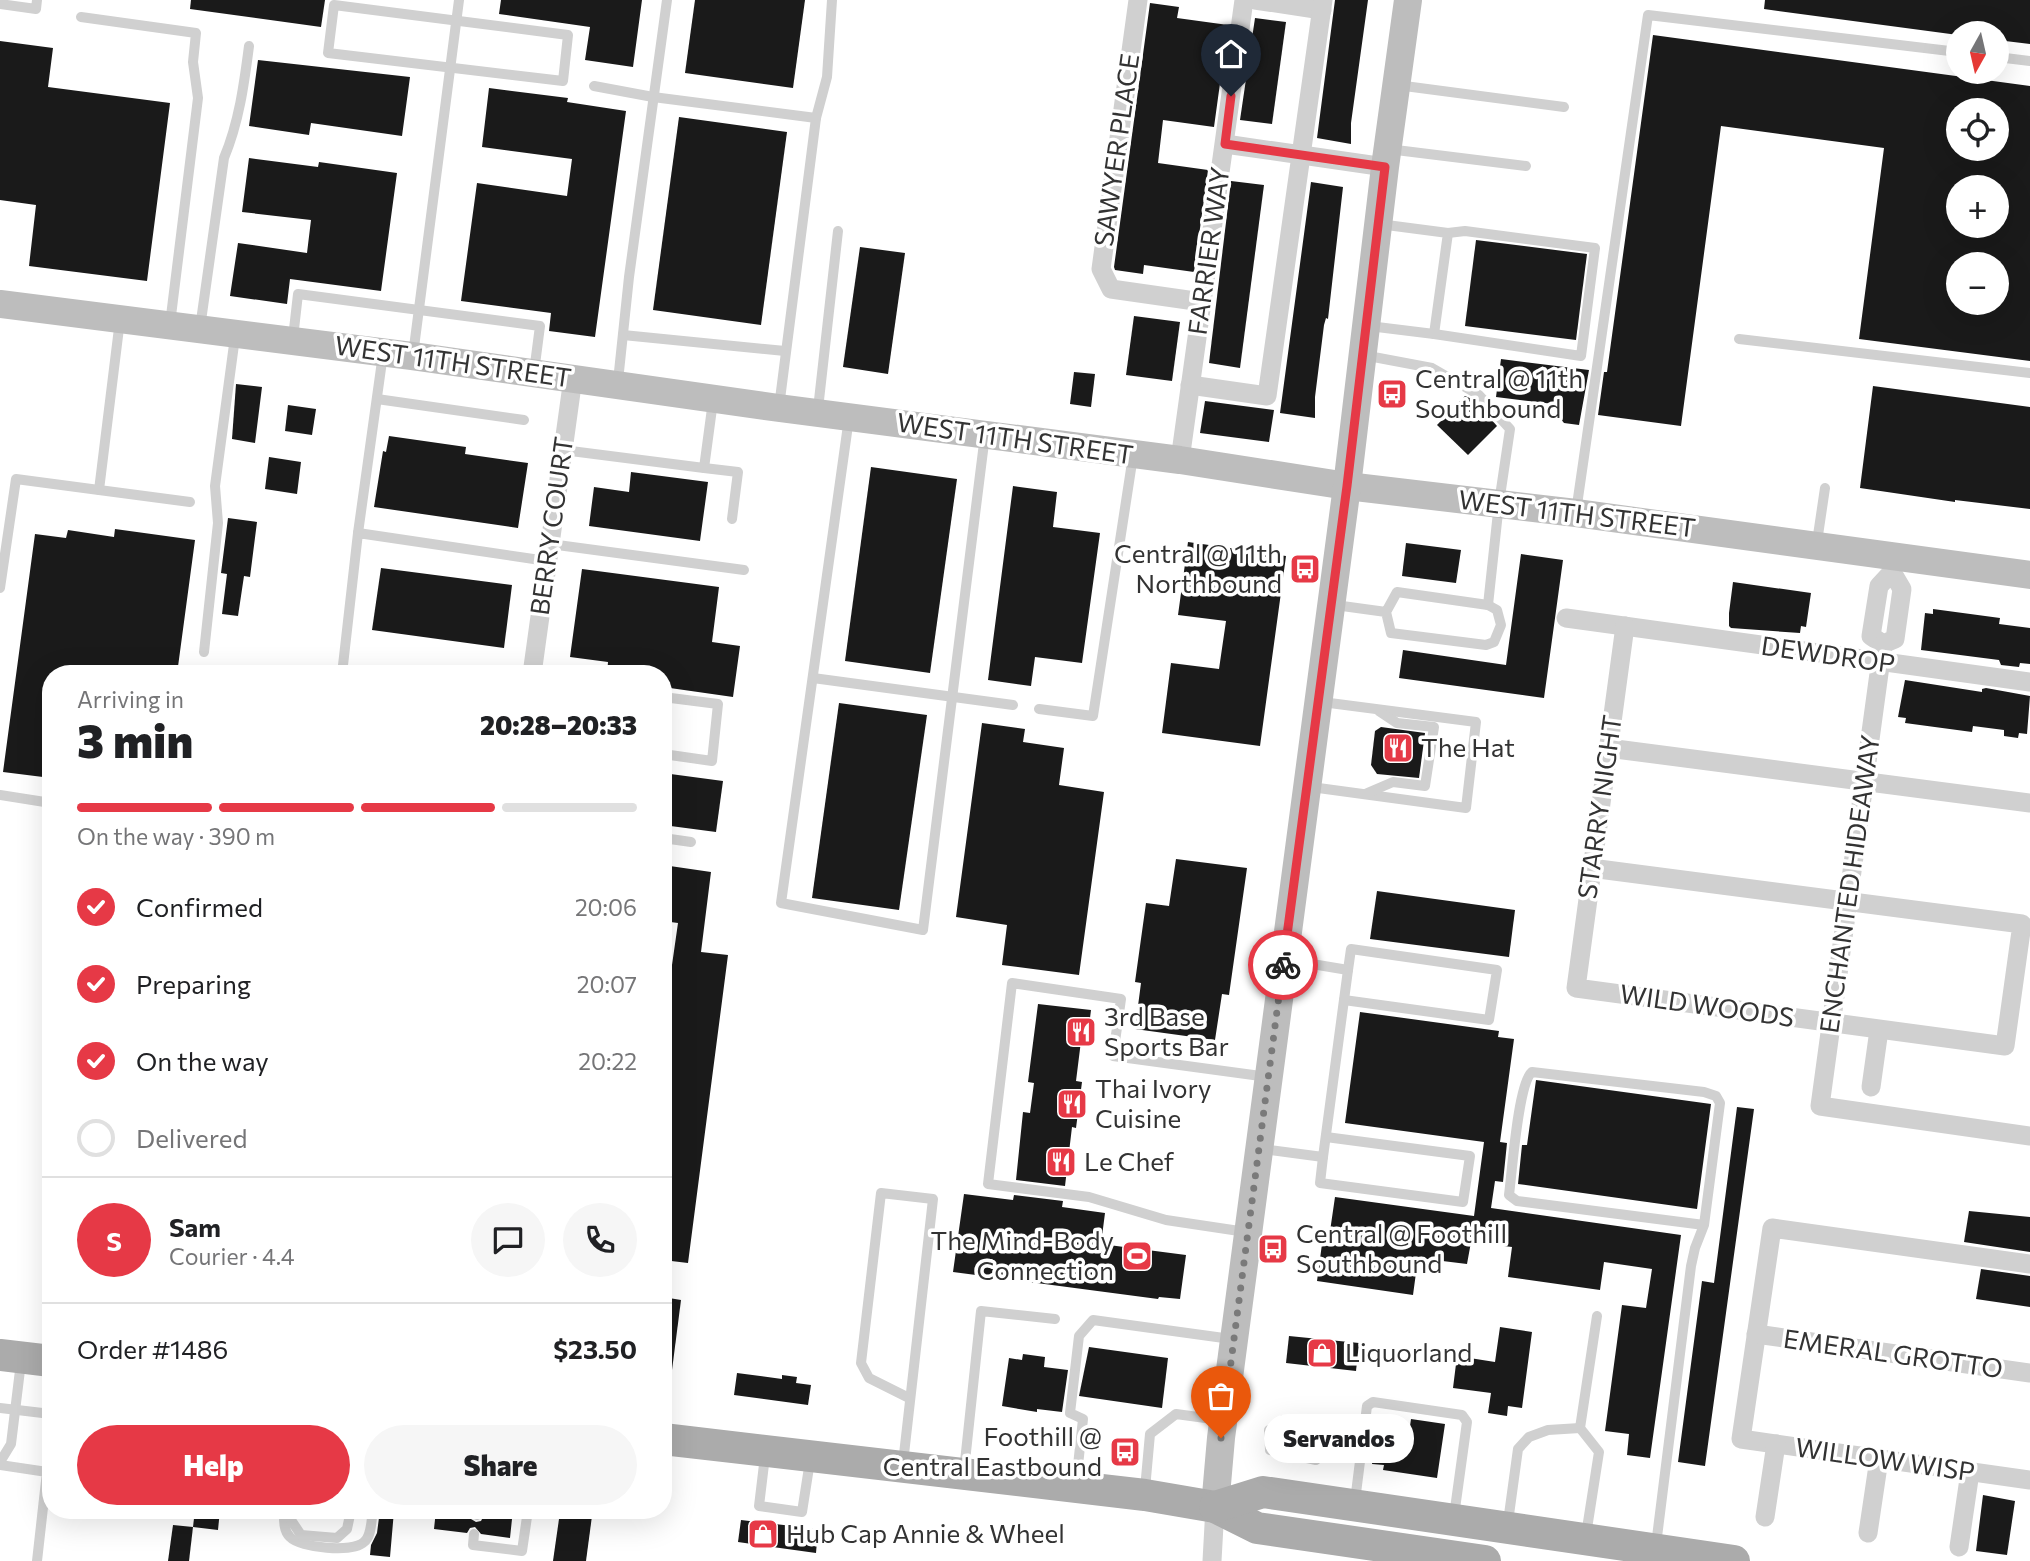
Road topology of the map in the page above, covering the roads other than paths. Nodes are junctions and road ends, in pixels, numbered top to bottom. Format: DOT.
graph roads {
  1 [pos="37,0"];
  2 [pos="459,0"];
  3 [pos="667,0"];
  4 [pos="832,0"];
  5 [pos="1138,0"];
  6 [pos="1244,0"];
  7 [pos="1255,0"];
  8 [pos="1408,0"];
  9 [pos="0,4"];
  10 [pos="1323,5"];
  11 [pos="81,17"];
  12 [pos="456,21"];
  13 [pos="250,46"];
  14 [pos="1946,51"];
  15 [pos="2009,58"];
  16 [pos="2030,61"];
  17 [pos="450,69"];
  18 [pos="1396,85"];
  19 [pos="594,86"];
  20 [pos="653,97"];
  21 [pos="1564,107"];
  22 [pos="816,118"];
  23 [pos="1225,144"];
  24 [pos="1301,155"];
  25 [pos="1386,158"];
  26 [pos="1527,166"];
  27 [pos="1378,224"];
  28 [pos="838,231"];
  29 [pos="1448,233"];
  30 [pos="1202,302"];
  31 [pos="0,304"];
  32 [pos="418,310"];
  33 [pos="120,319"];
  34 [pos="170,325"];
  35 [pos="1366,325"];
  36 [pos="200,328"];
  37 [pos="236,333"];
  38 [pos="1434,334"];
  39 [pos="623,335"];
  40 [pos="1739,339"];
  41 [pos="292,340"];
  42 [pos="785,351"];
  43 [pos="383,352"];
  44 [pos="1363,355"];
  45 [pos="412,356"];
  46 [pos="534,373"];
  47 [pos="2030,373"];
  48 [pos="573,378"];
  49 [pos="618,384"];
  50 [pos="1190,385"];
  51 [pos="714,397"];
  52 [pos="377,399"];
  53 [pos="779,408"];
  54 [pos="818,413"];
  55 [pos="849,416"];
  56 [pos="524,420"];
  57 [pos="985,435"];
  58 [pos="563,450"];
  59 [pos="1134,454"];
  60 [pos="1180,460"];
  61 [pos="704,468"];
  62 [pos="1347,486"];
  63 [pos="1825,488"];
  64 [pos="99,490"];
  65 [pos="190,502"];
  66 [pos="1499,503"];
  67 [pos="1576,513"];
  68 [pos="732,519"];
  69 [pos="358,533"];
  70 [pos="1817,546"];
  71 [pos="549,553"];
  72 [pos="1893,564"];
  73 [pos="744,570"];
  74 [pos="2030,575"];
  75 [pos="0,588"];
  76 [pos="1331,604"];
  77 [pos="1488,605"];
  78 [pos="1386,612"];
  79 [pos="1875,612"];
  80 [pos="1898,615"];
  81 [pos="1566,618"];
  82 [pos="1625,626"];
  83 [pos="204,652"];
  84 [pos="1881,653"];
  85 [pos="343,665"];
  86 [pos="533,665"];
  87 [pos="813,678"];
  88 [pos="2030,682"];
  89 [pos="953,696"];
  90 [pos="672,698"];
  91 [pos="1318,701"];
  92 [pos="1013,705"];
  93 [pos="1040,709"];
  94 [pos="1376,709"];
  95 [pos="1608,748"];
  96 [pos="672,755"];
  97 [pos="1865,781"];
  98 [pos="1307,786"];
  99 [pos="1364,794"];
  100 [pos="0,795"];
  101 [pos="42,802"];
  102 [pos="2030,803"];
  103 [pos="672,839"];
  104 [pos="691,842"];
  105 [pos="1591,868"];
  106 [pos="1848,901"];
  107 [pos="1284,959"];
  108 [pos="1348,970"];
  109 [pos="1576,988"];
  110 [pos="1344,1000"];
  111 [pos="1830,1023"];
  112 [pos="1879,1030"];
  113 [pos="1269,1077"];
  114 [pos="1871,1087"];
  115 [pos="1326,1136"];
  116 [pos="2030,1136"];
  117 [pos="1259,1148"];
  118 [pos="1323,1157"];
  119 [pos="1704,1226"];
  120 [pos="1248,1232"];
  121 [pos="2030,1264"];
  122 [pos="1597,1316"];
  123 [pos="1055,1319"];
  124 [pos="1756,1334"];
  125 [pos="1234,1339"];
  126 [pos="24,1358"];
  127 [pos="2030,1373"];
  128 [pos="909,1398"];
  129 [pos="0,1408"];
  130 [pos="15,1410"];
  131 [pos="42,1413"];
  132 [pos="1224,1420"];
  133 [pos="1580,1428"];
  134 [pos="1269,1430"];
  135 [pos="672,1440"];
  136 [pos="1776,1444"];
  137 [pos="765,1452"];
  138 [pos="811,1457"];
  139 [pos="1879,1459"];
  140 [pos="0,1463"];
  141 [pos="902,1468"];
  142 [pos="42,1471"];
  143 [pos="1970,1472"];
  144 [pos="964,1475"];
  145 [pos="2030,1480"];
  146 [pos="1076,1488"];
  147 [pos="1145,1495"];
  148 [pos="1354,1505"];
  149 [pos="1215,1507"];
  150 [pos="42,1516"];
  151 [pos="1765,1517"];
  152 [pos="284,1519"];
  153 [pos="291,1519"];
  154 [pos="350,1519"];
  155 [pos="371,1519"];
  156 [pos="527,1519"];
  157 [pos="1454,1520"];
  158 [pos="1507,1528"];
  159 [pos="1868,1533"];
  160 [pos="474,1534"];
  161 [pos="1585,1539"];
  162 [pos="1959,1547"];
  163 [pos="1656,1549"];
  164 [pos="1375,1553"];
  165 [pos="1470,1559"];
  166 [pos="37,1561"];
  167 [pos="1212,1561"];
  168 [pos="1734,1561"];
  1 -- 9 [label="lane"];
  2 -- 12 [label="lane"];
  3 -- 20 [label="lane"];
  4 -- 22 [label="lane"];
  5 -- 30 [label="street, SAWYER PLACE"];
  6 -- 23 [label="street, FARRIER WAY"];
  7 -- 10 [label="street"];
  8 -- 18 [label="street"];
  10 -- 24 [label="street"];
  11 -- 34 [label="lane"];
  12 -- 17 [label="lane"];
  12 -- 17 [label="lane"];
  12 -- 17 [label="lane"];
  13 -- 36 [label="lane"];
  14 -- 67 [label="lane"];
  15 -- 16 [label="lane"];
  17 -- 32 [label="lane"];
  18 -- 21 [label="lane"];
  18 -- 25 [label="street"];
  19 -- 20 [label="lane"];
  20 -- 22 [label="lane"];
  20 -- 39 [label="lane"];
  22 -- 42 [label="lane"];
  23 -- 24 [label="street"];
  23 -- 30 [label="street, FARRIER WAY"];
  24 -- 25 [label="street"];
  24 -- 50 [label="street"];
  25 -- 26 [label="lane"];
  25 -- 27 [label="street"];
  27 -- 29 [label="lane"];
  27 -- 35 [label="street"];
  28 -- 54 [label="lane"];
  29 -- 38 [label="lane"];
  29 -- 38 [label="lane"];
  30 -- 50 [label="street, FARRIER WAY"];
  31 -- 33 [label="street, WEST 11TH STREET"];
  32 -- 41 [label="lane"];
  32 -- 45 [label="lane"];
  32 -- 46 [label="lane"];
  33 -- 34 [label="street, WEST 11TH STREET"];
  33 -- 64 [label="lane"];
  34 -- 36 [label="street, WEST 11TH STREET"];
  35 -- 38 [label="lane"];
  35 -- 44 [label="street"];
  36 -- 37 [label="street, WEST 11TH STREET"];
  37 -- 41 [label="street, WEST 11TH STREET"];
  37 -- 83 [label="lane"];
  39 -- 42 [label="lane"];
  39 -- 49 [label="lane"];
  40 -- 47 [label="lane"];
  41 -- 43 [label="street, WEST 11TH STREET"];
  42 -- 53 [label="lane"];
  43 -- 45 [label="street, WEST 11TH STREET"];
  43 -- 52 [label="lane"];
  44 -- 62 [label="street"];
  44 -- 66 [label="lane"];
  45 -- 46 [label="street, WEST 11TH STREET"];
  46 -- 48 [label="street, WEST 11TH STREET"];
  48 -- 49 [label="street, WEST 11TH STREET"];
  48 -- 58 [label="street, BERRY COURT"];
  49 -- 51 [label="street, WEST 11TH STREET"];
  50 -- 60 [label="street, FARRIER WAY"];
  51 -- 53 [label="street, WEST 11TH STREET"];
  51 -- 61 [label="lane"];
  52 -- 56 [label="lane"];
  52 -- 69 [label="lane"];
  53 -- 54 [label="street, WEST 11TH STREET"];
  54 -- 55 [label="street, WEST 11TH STREET"];
  55 -- 57 [label="street, WEST 11TH STREET"];
  55 -- 87 [label="lane"];
  57 -- 59 [label="street, WEST 11TH STREET"];
  57 -- 89 [label="lane"];
  58 -- 61 [label="lane"];
  58 -- 71 [label="street, BERRY COURT"];
  59 -- 60 [label="street, WEST 11TH STREET"];
  59 -- 93 [label="lane"];
  60 -- 62 [label="street, WEST 11TH STREET"];
  61 -- 68 [label="lane"];
  62 -- 66 [label="street, WEST 11TH STREET"];
  62 -- 76 [label="street"];
  63 -- 70 [label="lane"];
  64 -- 65 [label="lane"];
  64 -- 75 [label="lane"];
  66 -- 67 [label="street, WEST 11TH STREET"];
  66 -- 77 [label="lane"];
  67 -- 70 [label="street, WEST 11TH STREET"];
  69 -- 71 [label="lane"];
  69 -- 85 [label="lane"];
  70 -- 72 [label="street, WEST 11TH STREET"];
  71 -- 73 [label="lane"];
  71 -- 86 [label="street, BERRY COURT"];
  72 -- 74 [label="street, WEST 11TH STREET"];
  72 -- 79 [label="street"];
  72 -- 80 [label="street"];
  76 -- 78 [label="lane"];
  76 -- 91 [label="street"];
  77 -- 78 [label="lane"];
  77 -- 78 [label="lane"];
  79 -- 80 [label="street"];
  79 -- 84 [label="street"];
  80 -- 84 [label="street"];
  81 -- 82 [label="street, DEWDROP"];
  82 -- 84 [label="street, DEWDROP"];
  82 -- 95 [label="street, STARRY NIGHT"];
  84 -- 88 [label="street, DEWDROP"];
  84 -- 97 [label="street, ENCHANTED HIDEAWAY"];
  87 -- 89 [label="lane"];
  87 -- 89 [label="lane"];
  89 -- 92 [label="lane"];
  90 -- 96 [label="lane"];
  91 -- 94 [label="lane"];
  91 -- 98 [label="street"];
  94 -- 99 [label="lane"];
  94 -- 99 [label="lane"];
  95 -- 97 [label="street"];
  95 -- 105 [label="street, STARRY NIGHT"];
  97 -- 102 [label="street"];
  97 -- 106 [label="street, ENCHANTED HIDEAWAY"];
  98 -- 99 [label="lane"];
  98 -- 107 [label="street"];
  100 -- 101 [label="lane"];
  103 -- 104 [label="lane"];
  105 -- 106 [label="street"];
  105 -- 109 [label="street, STARRY NIGHT"];
  106 -- 111 [label="street, ENCHANTED HIDEAWAY"];
  106 -- 112 [label="street, WILD WOODS"];
  107 -- 108 [label="lane"];
  107 -- 113 [label="street"];
  108 -- 110 [label="lane"];
  108 -- 110 [label="lane"];
  109 -- 111 [label="street, WILD WOODS"];
  110 -- 115 [label="lane"];
  111 -- 112 [label="street, WILD WOODS"];
  111 -- 116 [label="street, ENCHANTED HIDEAWAY"];
  112 -- 114 [label="street"];
  113 -- 117 [label="street"];
  113 -- 120 [label="lane"];
  115 -- 118 [label="lane"];
  115 -- 118 [label="lane"];
  117 -- 118 [label="lane"];
  117 -- 120 [label="street"];
  119 -- 119 [label="lane"];
  119 -- 163 [label="lane"];
  120 -- 125 [label="street"];
  121 -- 124 [label="street"];
  122 -- 133 [label="lane"];
  123 -- 144 [label="lane"];
  124 -- 127 [label="street, EMERAL GROTTO"];
  124 -- 136 [label="street, WILLOW WISP"];
  125 -- 132 [label="street"];
  125 -- 146 [label="lane"];
  126 -- 130 [label="lane"];
  128 -- 128 [label="lane"];
  128 -- 141 [label="lane"];
  129 -- 130 [label="lane"];
  130 -- 131 [label="lane"];
  130 -- 140 [label="lane"];
  132 -- 147 [label="lane"];
  132 -- 149 [label="street"];
  133 -- 158 [label="lane"];
  133 -- 161 [label="lane"];
  134 -- 134 [label="lane"];
  135 -- 137 [label="main road"];
  136 -- 139 [label="street, WILLOW WISP"];
  136 -- 151 [label="street"];
  137 -- 138 [label="main road"];
  137 -- 138 [label="lane"];
  138 -- 141 [label="main road"];
  139 -- 143 [label="street, WILLOW WISP"];
  139 -- 159 [label="street"];
  140 -- 142 [label="lane"];
  141 -- 144 [label="main road"];
  143 -- 145 [label="street, WILLOW WISP"];
  143 -- 162 [label="street"];
  144 -- 146 [label="main road"];
  146 -- 147 [label="main road"];
  147 -- 149 [label="main road"];
  148 -- 149 [label="main road"];
  148 -- 157 [label="main road"];
  148 -- 157 [label="lane"];
  149 -- 164 [label="main road"];
  149 -- 167 [label="street"];
  150 -- 166 [label="lane"];
  152 -- 155 [label="lane"];
  153 -- 154 [label="lane"];
  156 -- 160 [label="lane"];
  157 -- 158 [label="main road"];
  158 -- 161 [label="main road"];
  161 -- 163 [label="main road"];
  161 -- 165 [label="main road"];
  163 -- 168 [label="main road"];
  164 -- 165 [label="main road"];
}
